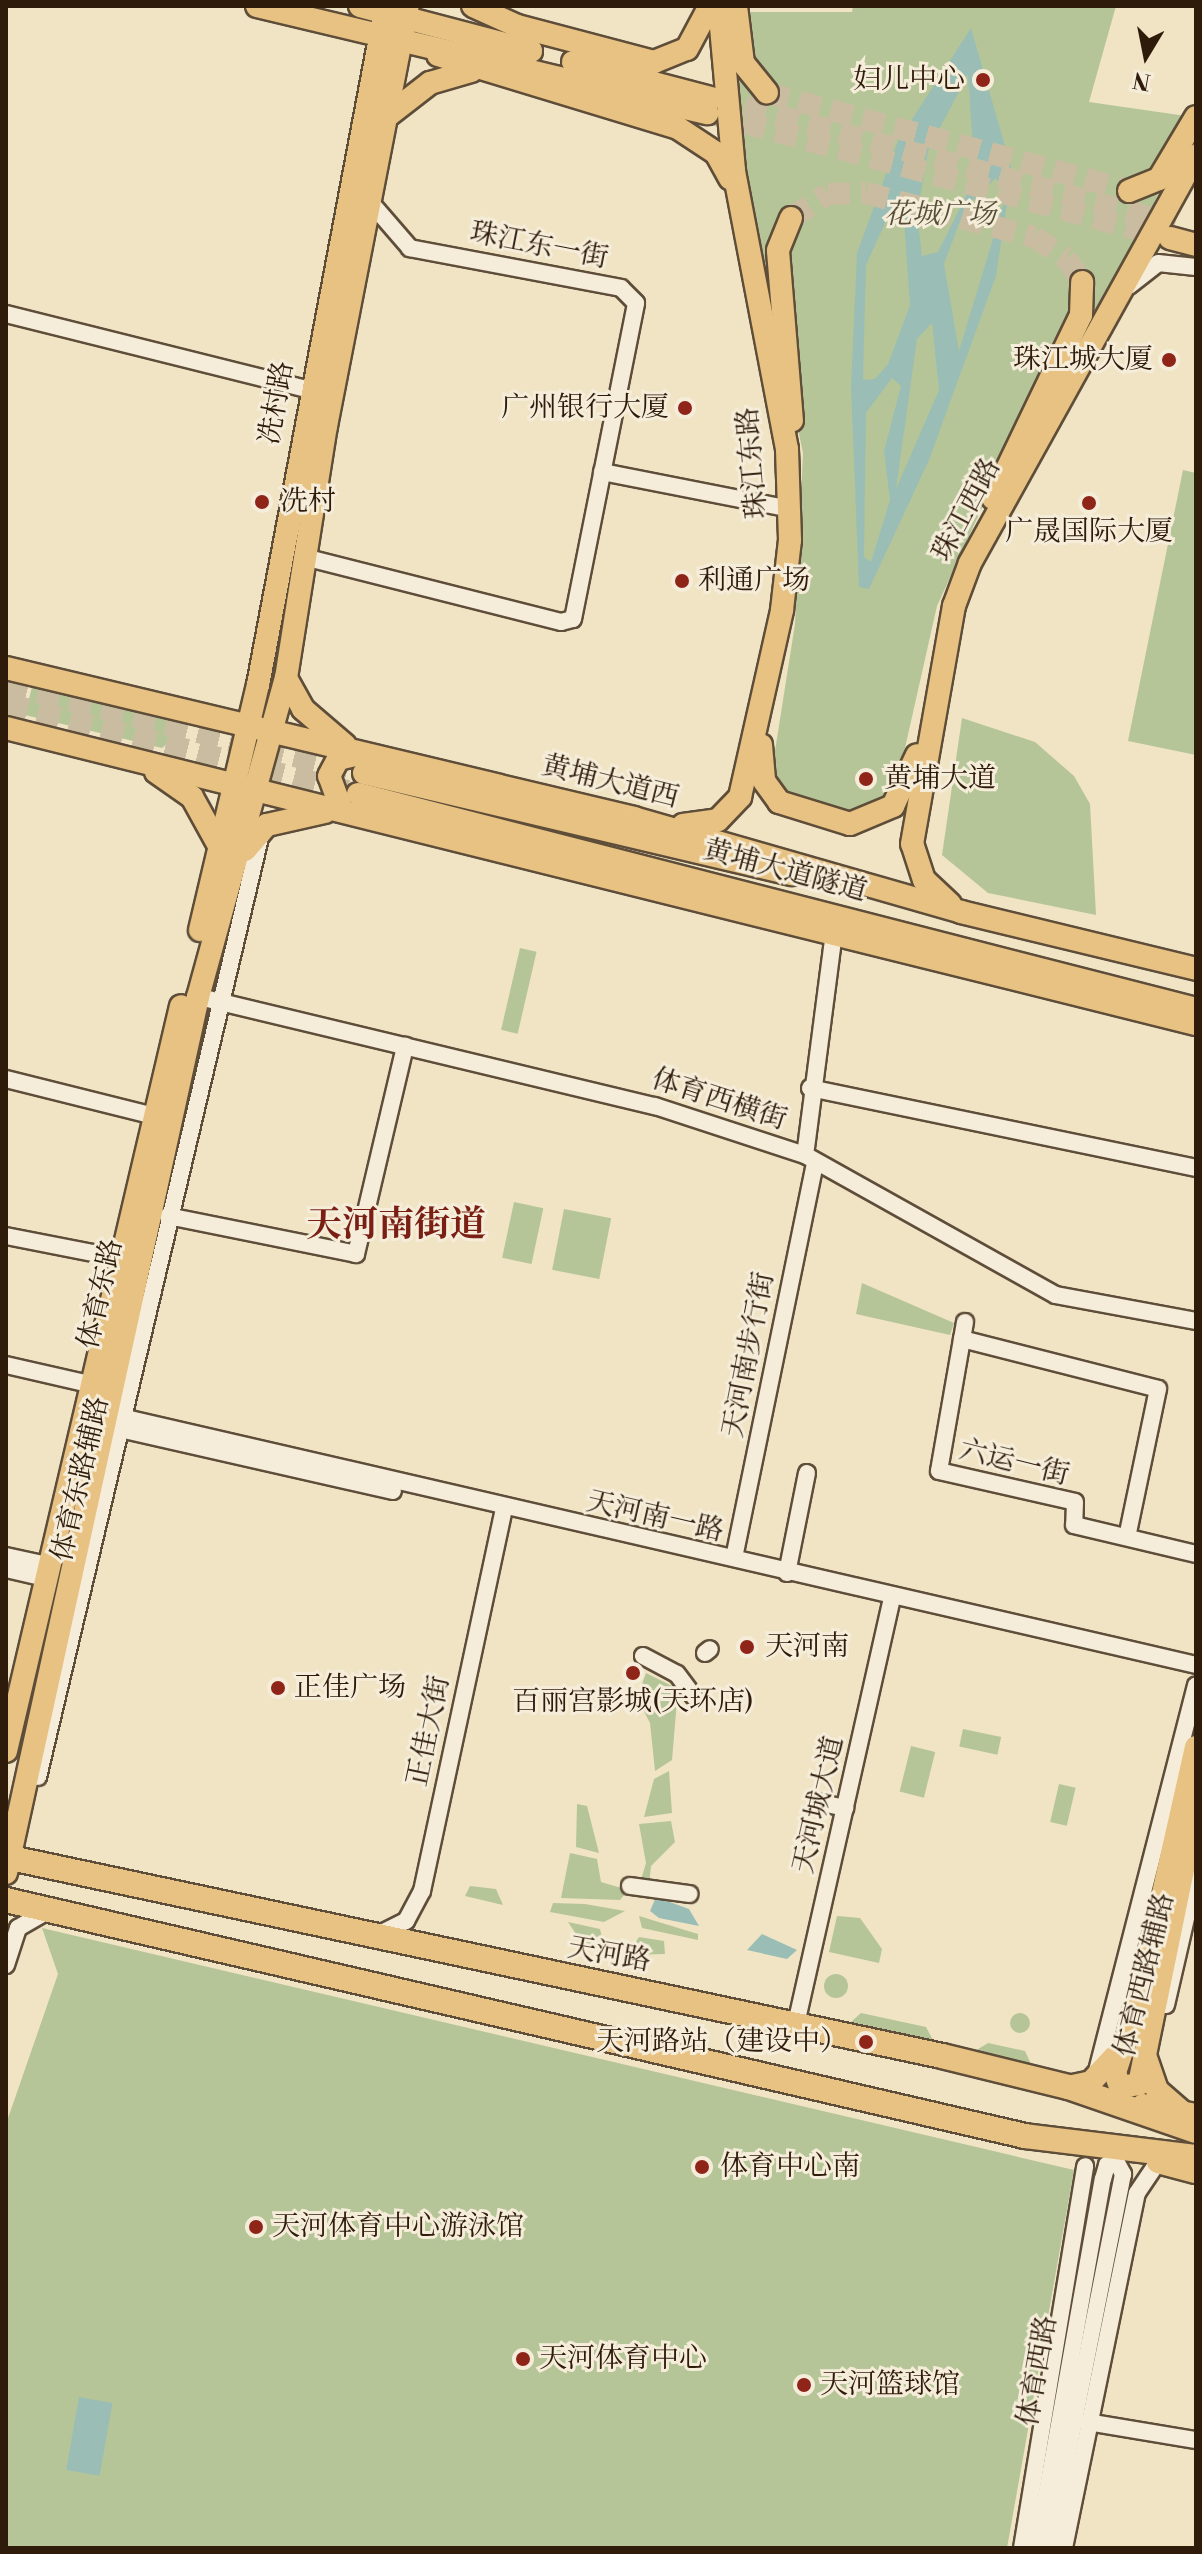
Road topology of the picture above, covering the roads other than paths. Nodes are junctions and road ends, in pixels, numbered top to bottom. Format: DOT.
graph roads {
  1 [pos="257,6"];
  2 [pos="360,6"];
  3 [pos="473,6"];
  4 [pos="710,6"];
  5 [pos="719,6"];
  6 [pos="736,6"];
  7 [pos="395,20"];
  8 [pos="474,71"];
  9 [pos="767,93"];
  10 [pos="709,105"];
  11 [pos="390,114"];
  12 [pos="1196,117"];
  13 [pos="1196,155"];
  14 [pos="1129,191"];
  15 [pos="740,199"];
  16 [pos="371,203"];
  17 [pos="791,218"];
  18 [pos="1180,230"];
  19 [pos="1196,245"];
  20 [pos="1196,267"];
  21 [pos="1082,282"];
  22 [pos="1123,293"];
  23 [pos="6,314"];
  24 [pos="310,390"];
  25 [pos="602,472"];
  26 [pos="790,509"];
  27 [pos="308,558"];
  28 [pos="970,563"];
  29 [pos="6,668"];
  30 [pos="286,678"];
  31 [pos="763,709"];
  32 [pos="930,725"];
  33 [pos="249,726"];
  34 [pos="6,728"];
  35 [pos="272,732"];
  36 [pos="126,757"];
  37 [pos="360,774"];
  38 [pos="235,784"];
  39 [pos="259,790"];
  40 [pos="342,811"];
  41 [pos="634,818"];
  42 [pos="262,829"];
  43 [pos="219,846"];
  44 [pos="228,882"];
  45 [pos="961,912"];
  46 [pos="834,933"];
  47 [pos="1196,969"];
  48 [pos="208,998"];
  49 [pos="1196,1009"];
  50 [pos="1196,1024"];
  51 [pos="405,1046"];
  52 [pos="6,1079"];
  53 [pos="810,1088"];
  54 [pos="154,1116"];
  55 [pos="806,1148"];
  56 [pos="814,1167"];
  57 [pos="1196,1168"];
  58 [pos="168,1216"];
  59 [pos="6,1236"];
  60 [pos="123,1259"];
  61 [pos="1196,1321"];
  62 [pos="965,1322"];
  63 [pos="962,1339"];
  64 [pos="6,1365"];
  65 [pos="93,1385"];
  66 [pos="112,1421"];
  67 [pos="807,1473"];
  68 [pos="504,1510"];
  69 [pos="1127,1537"];
  70 [pos="735,1553"];
  71 [pos="1196,1554"];
  72 [pos="6,1556"];
  73 [pos="6,1569"];
  74 [pos="49,1572"];
  75 [pos="787,1573"];
  76 [pos="892,1597"];
  77 [pos="643,1656"];
  78 [pos="1196,1665"];
  79 [pos="1196,1685"];
  80 [pos="695,1698"];
  81 [pos="10,1710"];
  82 [pos="1196,1747"];
  83 [pos="6,1751"];
  84 [pos="817,1802"];
  85 [pos="1196,1807"];
  86 [pos="845,1808"];
  87 [pos="7,1862"];
  88 [pos="1196,1875"];
  89 [pos="630,1886"];
  90 [pos="689,1894"];
  91 [pos="6,1900"];
  92 [pos="1192,1909"];
  93 [pos="49,1911"];
  94 [pos="371,1938"];
  95 [pos="6,1965"];
  96 [pos="1135,1973"];
  97 [pos="796,2024"];
  98 [pos="1135,2042"];
  99 [pos="1145,2079"];
  100 [pos="1068,2087"];
  101 [pos="1188,2113"];
  102 [pos="1196,2131"];
  103 [pos="1059,2140"];
  104 [pos="1107,2144"];
  105 [pos="1193,2161"];
  106 [pos="1158,2162"];
  107 [pos="1085,2166"];
  108 [pos="1098,2204"];
  109 [pos="1112,2216"];
  110 [pos="1087,2422"];
  111 [pos="1196,2440"];
  112 [pos="1022,2548"];
  113 [pos="1037,2548"];
  114 [pos="1049,2548"];
  115 [pos="1064,2548"];
  1 -- 7 [label="main road"];
  2 -- 7 [label="main road"];
  3 -- 4 [label="main road"];
  5 -- 15 [label="main road, 珠江东路"];
  6 -- 9 [label="main road"];
  7 -- 8 [label="main road"];
  7 -- 10 [label="main road"];
  7 -- 11 [label="main road, 冼村路"];
  7 -- 24 [label="main road, 冼村路"];
  8 -- 11 [label="main road"];
  8 -- 15 [label="main road"];
  11 -- 16 [label="main road, 冼村路"];
  12 -- 14 [label="main road"];
  13 -- 22 [label="main road, 珠江西路"];
  15 -- 26 [label="main road, 珠江东路"];
  16 -- 25 [label="street, 珠江东一街"];
  16 -- 27 [label="main road, 冼村路"];
  17 -- 26 [label="main road"];
  18 -- 19 [label="main road"];
  20 -- 22 [label="street"];
  21 -- 28 [label="main road"];
  22 -- 28 [label="main road, 珠江西路"];
  23 -- 24 [label="street"];
  24 -- 33 [label="main road, 冼村路"];
  25 -- 26 [label="street"];
  25 -- 27 [label="street"];
  26 -- 31 [label="main road, 珠江东路"];
  27 -- 30 [label="main road, 冼村路"];
  28 -- 32 [label="main road, 珠江西路"];
  29 -- 33 [label="main road, 黄埔大道西"];
  30 -- 35 [label="main road, 冼村路"];
  30 -- 37 [label="main road"];
  31 -- 32 [label="main road"];
  31 -- 41 [label="main road, 珠江东路"];
  32 -- 45 [label="main road, 珠江西路"];
  33 -- 35 [label="main road, 黄埔大道西"];
  33 -- 38 [label="main road, 冼村路"];
  34 -- 36 [label="main road"];
  35 -- 37 [label="main road, 黄埔大道西"];
  35 -- 39 [label="main road, 体育东路"];
  36 -- 38 [label="main road"];
  36 -- 43 [label="main road"];
  37 -- 40 [label="main road"];
  37 -- 41 [label="main road, 黄埔大道西"];
  37 -- 45 [label="main road, 黄埔大道隧道"];
  37 -- 49 [label="main road, 黄埔大道隧道"];
  38 -- 39 [label="main road"];
  38 -- 43 [label="main road, 体育东路"];
  39 -- 40 [label="main road"];
  39 -- 44 [label="main road, 体育东路"];
  40 -- 42 [label="main road"];
  40 -- 46 [label="main road"];
  41 -- 45 [label="main road, 黄埔大道西"];
  42 -- 44 [label="main road"];
  42 -- 48 [label="street, 体育东路辅路"];
  43 -- 54 [label="main road, 体育东路"];
  44 -- 48 [label="main road, 体育东路"];
  45 -- 47 [label="main road, 黄埔大道西"];
  46 -- 50 [label="main road"];
  46 -- 53 [label="street"];
  48 -- 51 [label="street, 体育西横街"];
  48 -- 58 [label="street, 体育东路辅路"];
  48 -- 66 [label="main road, 体育东路"];
  51 -- 58 [label="street"];
  51 -- 61 [label="street, 体育西横街"];
  52 -- 54 [label="street"];
  53 -- 55 [label="street"];
  53 -- 57 [label="street"];
  54 -- 60 [label="main road, 体育东路"];
  56 -- 70 [label="street, 天河南步行街"];
  58 -- 66 [label="street, 体育东路辅路"];
  59 -- 60 [label="street"];
  60 -- 65 [label="main road, 体育东路"];
  62 -- 63 [label="street"];
  63 -- 69 [label="street, 六运一街"];
  63 -- 69 [label="street"];
  64 -- 65 [label="street"];
  65 -- 74 [label="main road, 体育东路"];
  66 -- 68 [label="street, 天河南一路"];
  66 -- 87 [label="main road, 体育东路"];
  67 -- 75 [label="street"];
  68 -- 75 [label="street, 天河南一路"];
  68 -- 94 [label="street, 正佳大街"];
  69 -- 71 [label="street, 六运一街"];
  72 -- 74 [label="street"];
  73 -- 74 [label="street"];
  74 -- 81 [label="main road, 体育东路"];
  75 -- 76 [label="street, 天河南一路"];
  76 -- 78 [label="street, 天河南一路"];
  76 -- 86 [label="street, 天河城大道"];
  77 -- 80 [label="street"];
  79 -- 96 [label="street"];
  81 -- 83 [label="main road, 体育东路"];
  82 -- 96 [label="main road"];
  84 -- 86 [label="street"];
  85 -- 98 [label="main road"];
  86 -- 97 [label="street, 天河城大道"];
  87 -- 94 [label="highway, 天河路"];
  88 -- 92 [label="street, 体育西路辅路"];
  89 -- 90 [label="street"];
  91 -- 93 [label="highway"];
  92 -- 99 [label="street, 体育西路辅路"];
  93 -- 95 [label="street"];
  93 -- 103 [label="highway"];
  94 -- 97 [label="highway, 天河路"];
  96 -- 98 [label="main road"];
  96 -- 100 [label="street"];
  97 -- 100 [label="highway, 天河路"];
  98 -- 99 [label="main road"];
  98 -- 99 [label="main road"];
  98 -- 100 [label="main road"];
  99 -- 101 [label="main road"];
  100 -- 101 [label="main road"];
  100 -- 102 [label="highway, 天河路"];
  103 -- 104 [label="highway"];
  103 -- 107 [label="street"];
  104 -- 105 [label="highway"];
  104 -- 106 [label="street"];
  105 -- 106 [label="main road"];
  106 -- 109 [label="street"];
  106 -- 110 [label="street"];
  107 -- 108 [label="street"];
  107 -- 112 [label="street"];
  108 -- 109 [label="street, 体育西路"];
  108 -- 113 [label="street, 体育西路"];
  109 -- 114 [label="street, 体育西路"];
  110 -- 111 [label="street"];
  110 -- 115 [label="street"];
}
